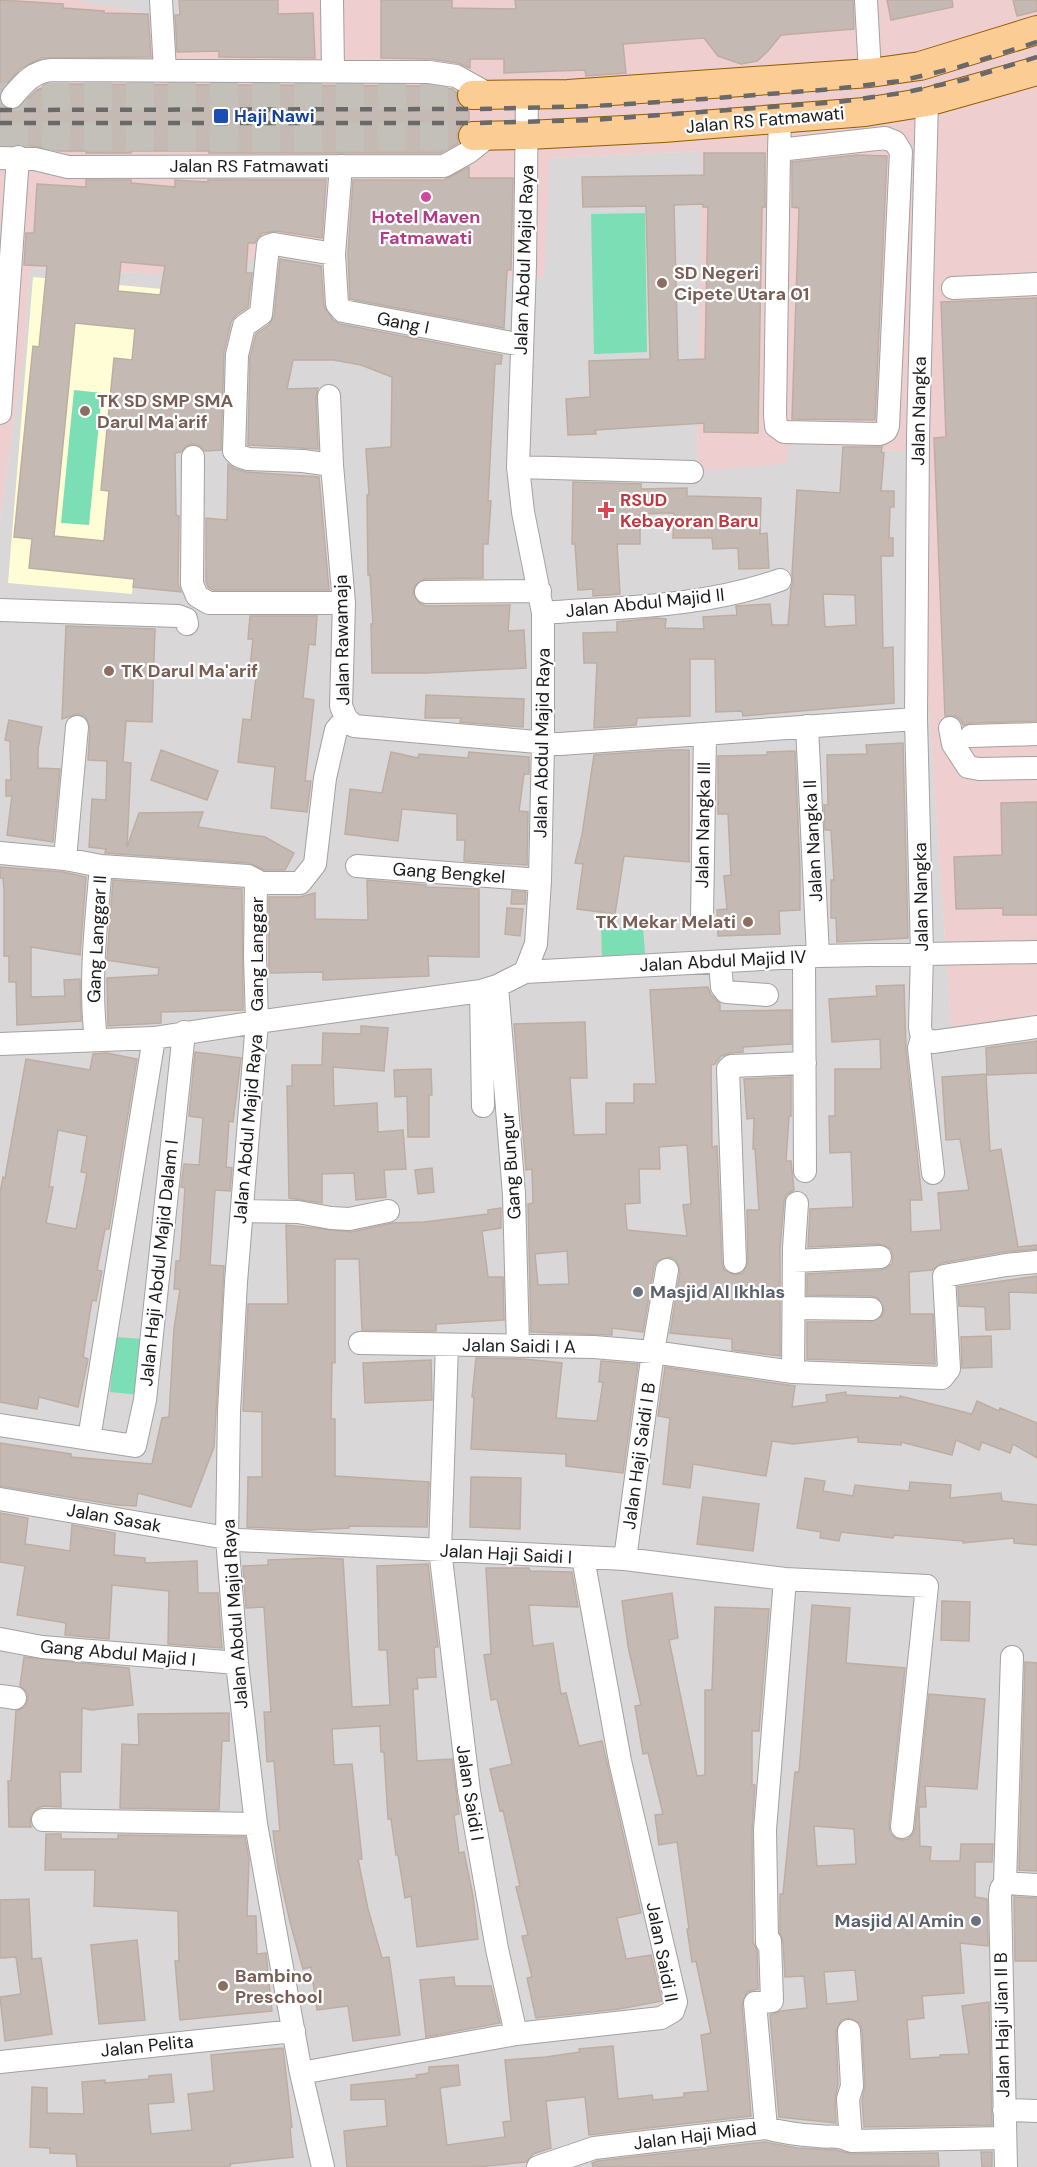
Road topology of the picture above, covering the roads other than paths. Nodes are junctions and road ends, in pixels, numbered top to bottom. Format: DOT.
graph roads {
  1 [pos="161,0"];
  2 [pos="332,0"];
  3 [pos="866,0"];
  4 [pos="1037,30"];
  5 [pos="165,71"];
  6 [pos="333,71"];
  7 [pos="1037,71"];
  8 [pos="870,73"];
  9 [pos="481,95"];
  10 [pos="527,95"];
  11 [pos="12,97"];
  12 [pos="927,102"];
  13 [pos="780,119"];
  14 [pos="528,135"];
  15 [pos="481,136"];
  16 [pos="779,150"];
  17 [pos="9,158"];
  18 [pos="341,166"];
  19 [pos="334,254"];
  20 [pos="1037,284"];
  21 [pos="953,288"];
  22 [pos="522,345"];
  23 [pos="329,396"];
  24 [pos="0,412"];
  25 [pos="193,457"];
  26 [pos="332,465"];
  27 [pos="518,467"];
  28 [pos="692,472"];
  29 [pos="780,580"];
  30 [pos="426,592"];
  31 [pos="541,602"];
  32 [pos="344,603"];
  33 [pos="0,610"];
  34 [pos="187,624"];
  35 [pos="346,718"];
  36 [pos="916,719"];
  37 [pos="807,726"];
  38 [pos="77,727"];
  39 [pos="950,728"];
  40 [pos="705,734"];
  41 [pos="1037,734"];
  42 [pos="971,736"];
  43 [pos="543,744"];
  44 [pos="960,756"];
  45 [pos="1037,756"];
  46 [pos="1037,768"];
  47 [pos="0,853"];
  48 [pos="65,860"];
  49 [pos="101,866"];
  50 [pos="357,866"];
  51 [pos="540,880"];
  52 [pos="257,884"];
  53 [pos="702,917"];
  54 [pos="1037,952"];
  55 [pos="922,953"];
  56 [pos="811,956"];
  57 [pos="720,963"];
  58 [pos="525,972"];
  59 [pos="489,989"];
  60 [pos="767,995"];
  61 [pos="257,1022"];
  62 [pos="1037,1027"];
  63 [pos="184,1032"];
  64 [pos="154,1038"];
  65 [pos="922,1038"];
  66 [pos="96,1040"];
  67 [pos="0,1045"];
  68 [pos="805,1063"];
  69 [pos="483,1106"];
  70 [pos="805,1172"];
  71 [pos="933,1173"];
  72 [pos="796,1203"];
  73 [pos="242,1211"];
  74 [pos="388,1211"];
  75 [pos="880,1257"];
  76 [pos="794,1261"];
  77 [pos="735,1262"];
  78 [pos="1037,1262"];
  79 [pos="667,1270"];
  80 [pos="794,1308"];
  81 [pos="871,1309"];
  82 [pos="360,1342"];
  83 [pos="447,1345"];
  84 [pos="518,1346"];
  85 [pos="653,1352"];
  86 [pos="793,1372"];
  87 [pos="0,1425"];
  88 [pos="89,1439"];
  89 [pos="0,1499"];
  90 [pos="227,1538"];
  91 [pos="440,1550"];
  92 [pos="583,1558"];
  93 [pos="625,1559"];
  94 [pos="785,1579"];
  95 [pos="0,1639"];
  96 [pos="1012,1657"];
  97 [pos="237,1663"];
  98 [pos="42,1820"];
  99 [pos="256,1824"];
  100 [pos="902,1827"];
  101 [pos="1005,1883"];
  102 [pos="1037,1885"];
  103 [pos="294,2031"];
  104 [pos="849,2031"];
  105 [pos="516,2034"];
  106 [pos="0,2062"];
  107 [pos="301,2073"];
  108 [pos="1004,2110"];
  109 [pos="1037,2111"];
  110 [pos="766,2128"];
  111 [pos="1004,2138"];
  112 [pos="851,2141"];
  113 [pos="324,2167"];
  114 [pos="538,2167"];
  115 [pos="1006,2167"];
  1 -- 5 [label="street"];
  2 -- 6 [label="street"];
  3 -- 8 [label="street"];
  4 -- 8 [label="main road, Jalan RS Fatmawati"];
  5 -- 6 [label="street, Jalan RS Fatmawati"];
  5 -- 11 [label="street, Jalan RS Fatmawati"];
  6 -- 9 [label="street, Jalan RS Fatmawati"];
  7 -- 12 [label="main road, Jalan RS Fatmawati"];
  8 -- 10 [label="main road, Jalan RS Fatmawati"];
  9 -- 10 [label="main road, Jalan RS Fatmawati"];
  10 -- 14 [label="street, Jalan Abdul Majid Raya"];
  12 -- 13 [label="main road, Jalan RS Fatmawati"];
  12 -- 36 [label="street, Jalan Nangka"];
  13 -- 14 [label="main road, Jalan RS Fatmawati"];
  13 -- 16 [label="street"];
  14 -- 15 [label="main road, Jalan RS Fatmawati"];
  14 -- 22 [label="street, Jalan Abdul Majid Raya"];
  15 -- 18 [label="street, Jalan RS Fatmawati"];
  16 -- 16 [label="street"];
  17 -- 18 [label="street, Jalan RS Fatmawati"];
  17 -- 24 [label="street"];
  18 -- 19 [label="street, Gang I"];
  19 -- 22 [label="street, Gang I"];
  19 -- 26 [label="street"];
  20 -- 21 [label="street"];
  22 -- 27 [label="street, Jalan Abdul Majid Raya"];
  23 -- 26 [label="street, Jalan Rawamaja"];
  25 -- 32 [label="street"];
  26 -- 32 [label="street, Jalan Rawamaja"];
  27 -- 28 [label="street"];
  27 -- 31 [label="street, Jalan Abdul Majid Raya"];
  29 -- 31 [label="street, Jalan Abdul Majid II"];
  30 -- 31 [label="street, Jalan Abdul Majid II"];
  31 -- 43 [label="street, Jalan Abdul Majid Raya"];
  32 -- 35 [label="street, Jalan Rawamaja"];
  33 -- 34 [label="street"];
  35 -- 43 [label="street, Jalan Rawamaja"];
  35 -- 52 [label="street"];
  36 -- 37 [label="street"];
  36 -- 55 [label="street, Jalan Nangka"];
  37 -- 40 [label="street"];
  37 -- 56 [label="street, Jalan Nangka II"];
  38 -- 48 [label="street"];
  39 -- 44 [label="street"];
  40 -- 43 [label="street"];
  40 -- 53 [label="street, Jalan Nangka III"];
  41 -- 42 [label="street"];
  43 -- 51 [label="street, Jalan Abdul Majid Raya"];
  44 -- 45 [label="street"];
  44 -- 46 [label="street"];
  47 -- 48 [label="street, Gang Langgar II"];
  48 -- 49 [label="street, Gang Langgar II"];
  49 -- 52 [label="street"];
  49 -- 66 [label="street, Gang Langgar II"];
  50 -- 51 [label="street, Gang Bengkel"];
  51 -- 58 [label="street, Jalan Abdul Majid Raya"];
  52 -- 61 [label="street, Gang Langgar"];
  54 -- 55 [label="street, Jalan Abdul Majid IV"];
  55 -- 56 [label="street, Jalan Abdul Majid IV"];
  55 -- 65 [label="street, Jalan Nangka"];
  56 -- 57 [label="street, Jalan Abdul Majid IV"];
  56 -- 68 [label="street, Jalan Nangka II"];
  57 -- 58 [label="street, Jalan Abdul Majid IV"];
  57 -- 60 [label="street"];
  58 -- 59 [label="street, Jalan Abdul Majid Raya"];
  59 -- 61 [label="street, Jalan Abdul Majid Raya"];
  59 -- 69 [label="street"];
  59 -- 84 [label="street, Gang Bungur"];
  61 -- 63 [label="street"];
  61 -- 73 [label="street, Jalan Abdul Majid Raya"];
  62 -- 65 [label="street"];
  63 -- 64 [label="street"];
  63 -- 88 [label="street, Jalan Haji Abdul Majid Dalam I"];
  64 -- 66 [label="street"];
  64 -- 88 [label="street, Jalan Haji Abdul Majid Dalam I"];
  65 -- 71 [label="street, Jalan Nangka"];
  66 -- 67 [label="street"];
  68 -- 70 [label="street, Jalan Nangka II"];
  68 -- 77 [label="street"];
  72 -- 76 [label="street"];
  73 -- 74 [label="street"];
  73 -- 90 [label="street, Jalan Abdul Majid Raya"];
  75 -- 76 [label="street"];
  76 -- 80 [label="street"];
  78 -- 86 [label="street, Jalan Saidi I A"];
  79 -- 85 [label="street, Jalan Haji Saidi I B"];
  80 -- 81 [label="street"];
  80 -- 86 [label="street"];
  82 -- 83 [label="street"];
  83 -- 84 [label="street, Jalan Saidi I A"];
  83 -- 91 [label="street, Jalan Saidi I A"];
  84 -- 85 [label="street, Jalan Saidi I A"];
  85 -- 86 [label="street, Jalan Saidi I A"];
  85 -- 93 [label="street, Jalan Haji Saidi I B"];
  87 -- 88 [label="street, Jalan Haji Abdul Majid Dalam I"];
  89 -- 90 [label="street, Jalan Sasak"];
  90 -- 91 [label="street, Jalan Haji Saidi I"];
  90 -- 97 [label="street, Jalan Abdul Majid Raya"];
  91 -- 92 [label="street, Jalan Haji Saidi I"];
  91 -- 105 [label="street, Jalan Saidi I"];
  92 -- 93 [label="street, Jalan Haji Saidi I"];
  92 -- 105 [label="street, Jalan Saidi II"];
  93 -- 94 [label="street, Jalan Haji Saidi I"];
  94 -- 100 [label="street, Jalan Haji Saidi I"];
  94 -- 110 [label="street, Jalan Haji Miad"];
  95 -- 97 [label="street, Gang Abdul Majid I"];
  96 -- 101 [label="street, Jalan Haji Jian II B"];
  97 -- 99 [label="street, Jalan Abdul Majid Raya"];
  98 -- 99 [label="street"];
  99 -- 103 [label="street, Jalan Abdul Majid Raya"];
  101 -- 102 [label="street"];
  101 -- 108 [label="street, Jalan Haji Jian II B"];
  103 -- 106 [label="street, Jalan Pelita"];
  103 -- 107 [label="street, Jalan Abdul Majid Raya"];
  104 -- 112 [label="street"];
  105 -- 107 [label="street, Jalan Saidi II"];
  107 -- 113 [label="street, Jalan Abdul Majid Raya"];
  108 -- 109 [label="street"];
  108 -- 111 [label="street, Jalan Haji Jian II B"];
  110 -- 112 [label="street"];
  110 -- 114 [label="street, Jalan Haji Miad"];
  111 -- 112 [label="street"];
  111 -- 115 [label="street, Jalan Haji Jian II B"];
}
